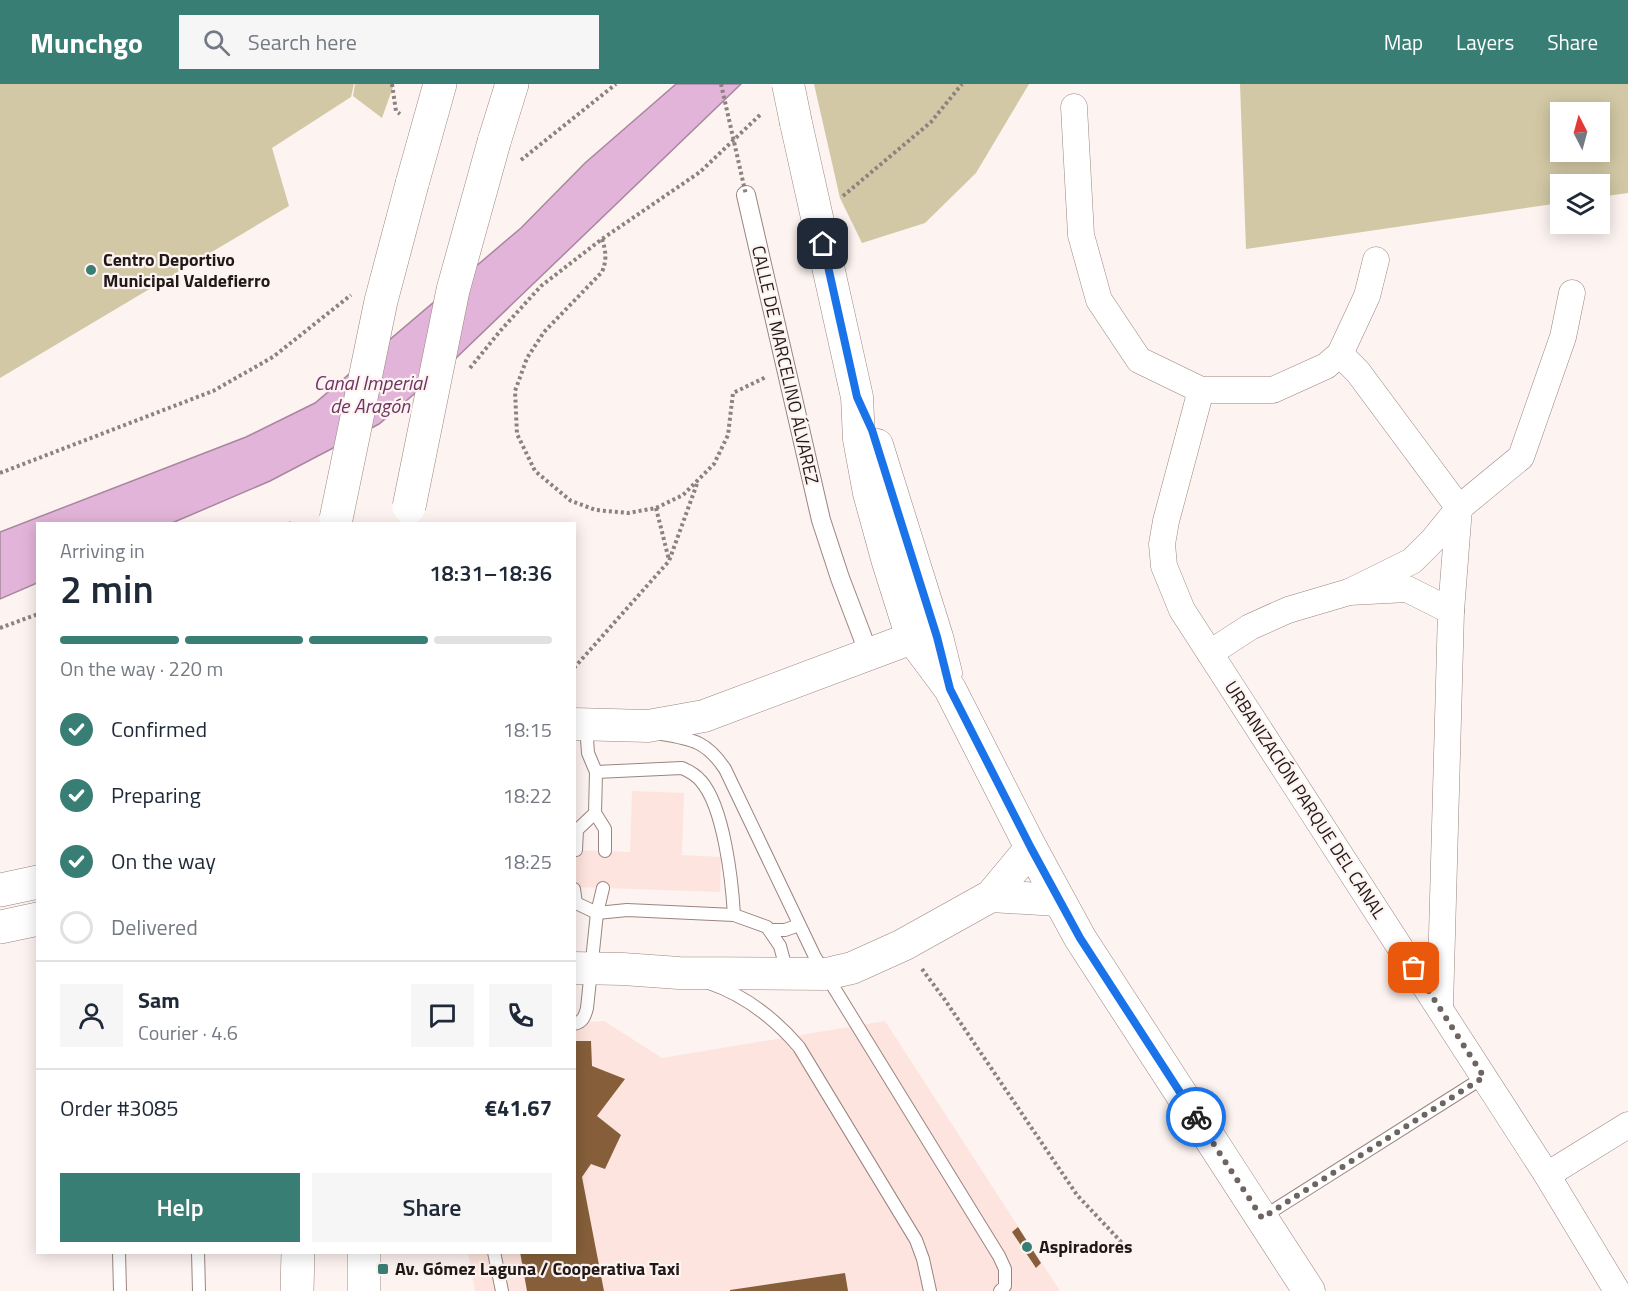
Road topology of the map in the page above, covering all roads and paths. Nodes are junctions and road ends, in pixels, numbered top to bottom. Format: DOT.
graph roads {
  1 [pos="440,84"];
  2 [pos="512,84"];
  3 [pos="616,84"];
  4 [pos="721,84"];
  5 [pos="788,84"];
  6 [pos="962,84"];
  7 [pos="1074,107"];
  8 [pos="768,108"];
  9 [pos="504,154"];
  10 [pos="746,195"];
  11 [pos="840,198"];
  12 [pos="602,239"];
  13 [pos="1376,260"];
  14 [pos="356,291"];
  15 [pos="1572,293"];
  16 [pos="1340,354"];
  17 [pos="470,368"];
  18 [pos="785,369"];
  19 [pos="1201,390"];
  20 [pos="857,397"];
  21 [pos="0,473"];
  22 [pos="699,479"];
  23 [pos="1459,507"];
  24 [pos="656,508"];
  25 [pos="407,515"];
  26 [pos="336,521"];
  27 [pos="669,561"];
  28 [pos="1349,592"];
  29 [pos="1451,611"];
  30 [pos="36,615"];
  31 [pos="0,628"];
  32 [pos="912,638"];
  33 [pos="864,641"];
  34 [pos="1210,653"];
  35 [pos="576,666"];
  36 [pos="950,689"];
  37 [pos="580,724"];
  38 [pos="648,726"];
  39 [pos="596,772"];
  40 [pos="595,813"];
  41 [pos="1031,848"];
  42 [pos="576,850"];
  43 [pos="606,851"];
  44 [pos="36,882"];
  45 [pos="603,888"];
  46 [pos="0,890"];
  47 [pos="991,896"];
  48 [pos="1058,900"];
  49 [pos="576,903"];
  50 [pos="597,913"];
  51 [pos="734,915"];
  52 [pos="36,919"];
  53 [pos="799,925"];
  54 [pos="0,927"];
  55 [pos="770,930"];
  56 [pos="903,945"];
  57 [pos="583,968"];
  58 [pos="679,973"];
  59 [pos="787,973"];
  60 [pos="826,974"];
  61 [pos="1440,1007"];
  62 [pos="576,1024"];
  63 [pos="1484,1077"];
  64 [pos="1628,1125"];
  65 [pos="1547,1175"];
  66 [pos="1262,1218"];
  67 [pos="1125,1246"];
  68 [pos="119,1254"];
  69 [pos="198,1254"];
  70 [pos="298,1254"];
  71 [pos="364,1254"];
  72 [pos="494,1254"];
  73 [pos="120,1291"];
  74 [pos="199,1291"];
  75 [pos="297,1291"];
  76 [pos="364,1291"];
  77 [pos="502,1291"];
  78 [pos="930,1291"];
  79 [pos="1000,1291"];
  80 [pos="1309,1291"];
  81 [pos="1617,1291"];
  1 -- 26 [label="main road, bridge"];
  2 -- 9 [label="main road"];
  3 -- 9 [label="path"];
  4 -- 10 [label="path, bridge"];
  5 -- 20 [label="street, bridge"];
  6 -- 11 [label="path"];
  7 -- 19 [label="street"];
  8 -- 12 [label="path"];
  9 -- 25 [label="main road, bridge"];
  10 -- 18 [label="street, CALLE DE MARCELINO ÁLVAREZ"];
  12 -- 17 [label="path"];
  12 -- 24 [label="path"];
  13 -- 16 [label="street"];
  14 -- 21 [label="path"];
  15 -- 23 [label="street"];
  16 -- 19 [label="street"];
  16 -- 23 [label="street"];
  18 -- 22 [label="path"];
  18 -- 33 [label="street, CALLE DE MARCELINO ÁLVAREZ"];
  19 -- 34 [label="street, URBANIZACIÓN PARQUE DEL CANAL"];
  20 -- 32 [label="street"];
  20 -- 36 [label="street"];
  22 -- 24 [label="path"];
  22 -- 27 [label="path"];
  23 -- 28 [label="street"];
  23 -- 29 [label="street"];
  24 -- 27 [label="path"];
  27 -- 35 [label="path"];
  28 -- 29 [label="street"];
  28 -- 34 [label="street"];
  29 -- 61 [label="street"];
  30 -- 31 [label="path"];
  32 -- 36 [label="street"];
  32 -- 38 [label="street"];
  34 -- 61 [label="street, URBANIZACIÓN PARQUE DEL CANAL"];
  36 -- 41 [label="street"];
  37 -- 38 [label="street"];
  37 -- 39 [label="lane"];
  38 -- 53 [label="lane"];
  39 -- 40 [label="lane"];
  39 -- 51 [label="lane"];
  40 -- 42 [label="lane"];
  40 -- 43 [label="lane"];
  41 -- 47 [label="street"];
  41 -- 48 [label="street"];
  44 -- 46 [label="main road"];
  45 -- 50 [label="lane"];
  47 -- 48 [label="street"];
  47 -- 56 [label="street"];
  48 -- 66 [label="street"];
  49 -- 50 [label="lane"];
  50 -- 51 [label="lane"];
  50 -- 57 [label="lane"];
  51 -- 55 [label="lane"];
  52 -- 54 [label="main road"];
  53 -- 55 [label="lane"];
  53 -- 60 [label="lane"];
  55 -- 59 [label="lane"];
  56 -- 60 [label="street"];
  56 -- 67 [label="path"];
  57 -- 58 [label="street"];
  57 -- 62 [label="lane"];
  58 -- 59 [label="street"];
  58 -- 78 [label="lane"];
  59 -- 60 [label="street"];
  60 -- 79 [label="lane"];
  61 -- 63 [label="street, URBANIZACIÓN PARQUE DEL CANAL"];
  63 -- 65 [label="street, URBANIZACIÓN PARQUE DEL CANAL"];
  63 -- 66 [label="lane"];
  64 -- 65 [label="street"];
  65 -- 81 [label="street, URBANIZACIÓN PARQUE DEL CANAL"];
  66 -- 80 [label="street"];
  68 -- 73 [label="lane"];
  69 -- 74 [label="lane"];
  70 -- 75 [label="main road"];
  71 -- 76 [label="main road"];
  72 -- 77 [label="lane"];
}
